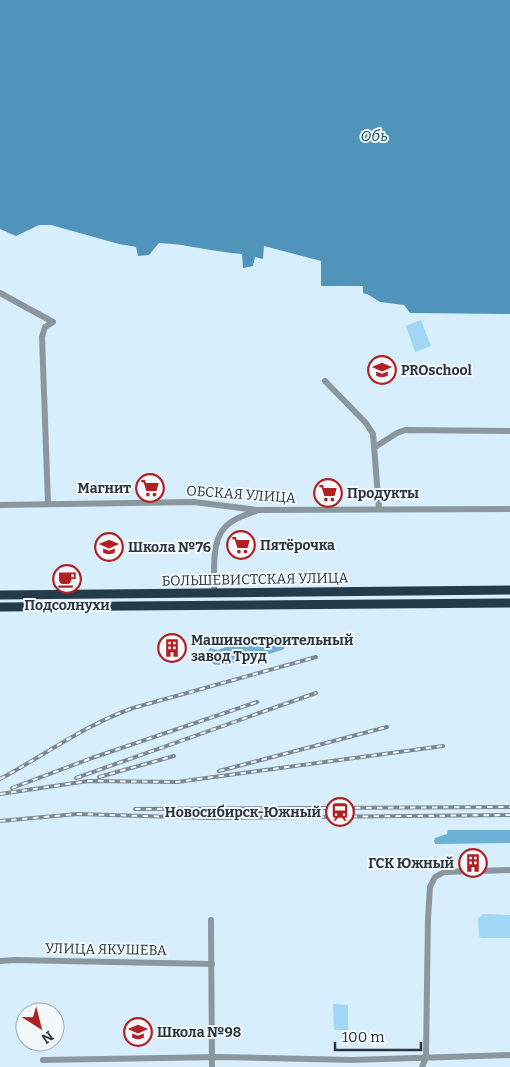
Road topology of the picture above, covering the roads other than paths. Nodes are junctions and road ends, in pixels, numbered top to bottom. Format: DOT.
graph roads {
  1 [pos="0,293"];
  2 [pos="325,381"];
  3 [pos="510,431"];
  4 [pos="375,447"];
  5 [pos="48,504"];
  6 [pos="0,505"];
  7 [pos="510,509"];
  8 [pos="257,510"];
  9 [pos="379,510"];
  10 [pos="510,590"];
  11 [pos="214,593"];
  12 [pos="0,595"];
  13 [pos="510,603"];
  14 [pos="0,607"];
  15 [pos="510,870"];
  16 [pos="211,920"];
  17 [pos="0,961"];
  18 [pos="212,964"];
  19 [pos="510,1055"];
  20 [pos="212,1057"];
  21 [pos="426,1057"];
  22 [pos="43,1060"];
  23 [pos="212,1067"];
  24 [pos="422,1067"];
  1 -- 5 [label="street"];
  2 -- 4 [label="street"];
  3 -- 4 [label="street"];
  4 -- 9 [label="street"];
  5 -- 6 [label="street, ОБСКАЯ УЛИЦА"];
  5 -- 8 [label="street, ОБСКАЯ УЛИЦА"];
  7 -- 9 [label="street, ОБСКАЯ УЛИЦА"];
  8 -- 9 [label="street, ОБСКАЯ УЛИЦА"];
  8 -- 11 [label="street"];
  10 -- 11 [label="highway, БОЛЬШЕВИСТСКАЯ УЛИЦА"];
  11 -- 12 [label="highway, БОЛЬШЕВИСТСКАЯ УЛИЦА"];
  13 -- 14 [label="highway, БОЛЬШЕВИСТСКАЯ УЛИЦА"];
  15 -- 21 [label="street"];
  16 -- 18 [label="street"];
  17 -- 18 [label="street, УЛИЦА ЯКУШЕВА"];
  18 -- 20 [label="street"];
  19 -- 21 [label="street"];
  20 -- 21 [label="street"];
  20 -- 22 [label="street"];
  20 -- 23 [label="street"];
  21 -- 24 [label="street"];
}
